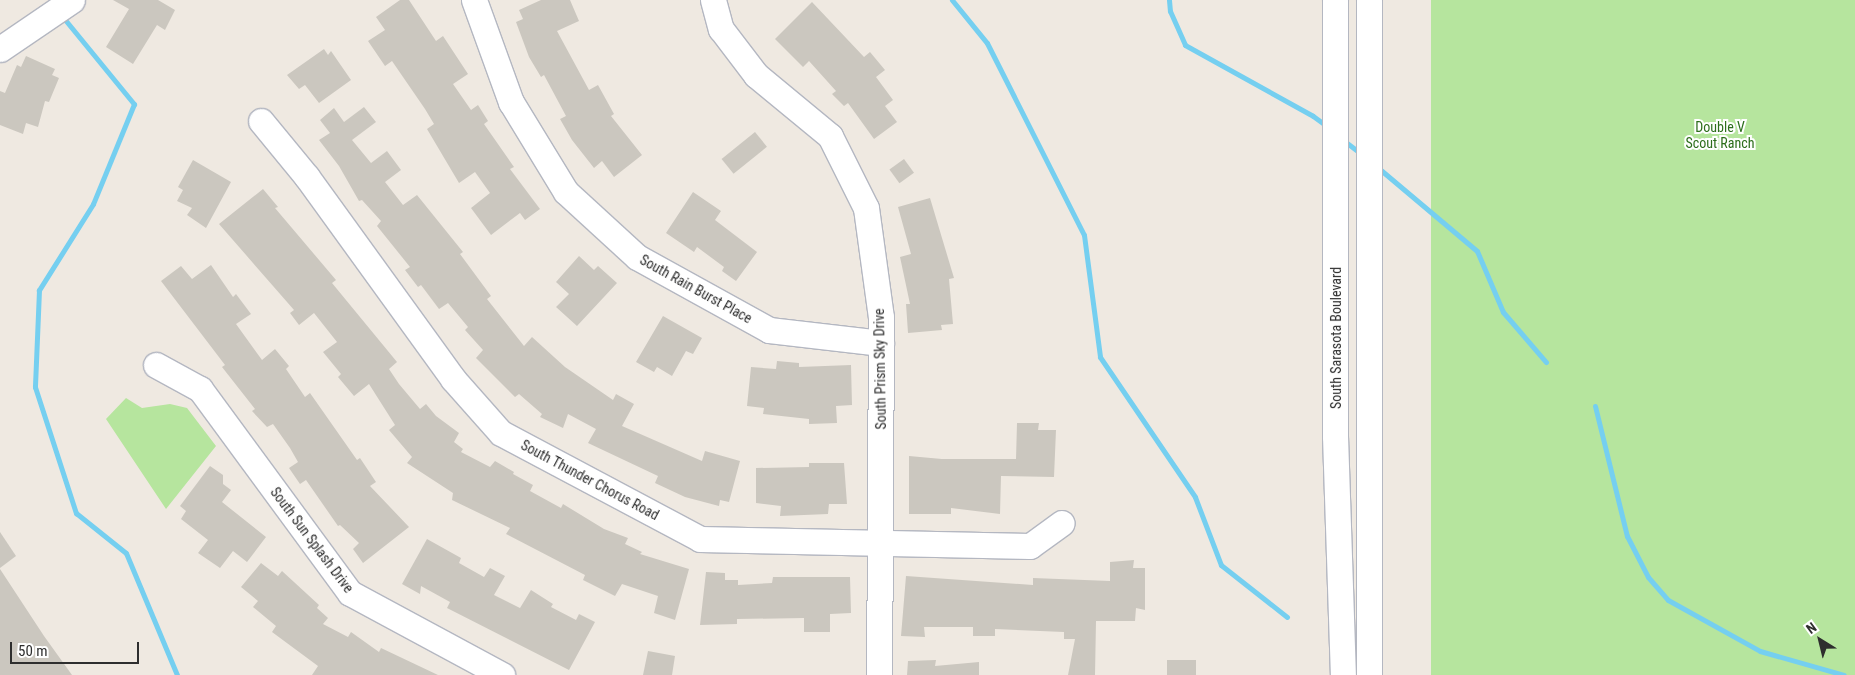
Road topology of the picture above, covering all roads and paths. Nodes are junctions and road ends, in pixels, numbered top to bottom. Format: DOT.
graph roads {
  1 [pos="72,0"];
  2 [pos="474,0"];
  3 [pos="713,0"];
  4 [pos="1335,0"];
  5 [pos="1369,0"];
  6 [pos="0,49"];
  7 [pos="261,121"];
  8 [pos="881,342"];
  9 [pos="156,365"];
  10 [pos="1062,523"];
  11 [pos="882,542"];
  12 [pos="502,675"];
  13 [pos="879,675"];
  14 [pos="1343,675"];
  15 [pos="1369,675"];
  1 -- 6 [label="street"];
  2 -- 8 [label="street, South Rain Burst Place"];
  3 -- 8 [label="street, South Prism Sky Drive"];
  4 -- 14 [label="street, South Sarasota Boulevard"];
  5 -- 15 [label="street"];
  7 -- 11 [label="street, South Thunder Chorus Road"];
  8 -- 11 [label="street, South Prism Sky Drive"];
  9 -- 12 [label="street, South Sun Splash Drive"];
  10 -- 11 [label="street, South Thunder Chorus Road"];
  11 -- 13 [label="street, South Prism Sky Drive"];
}
